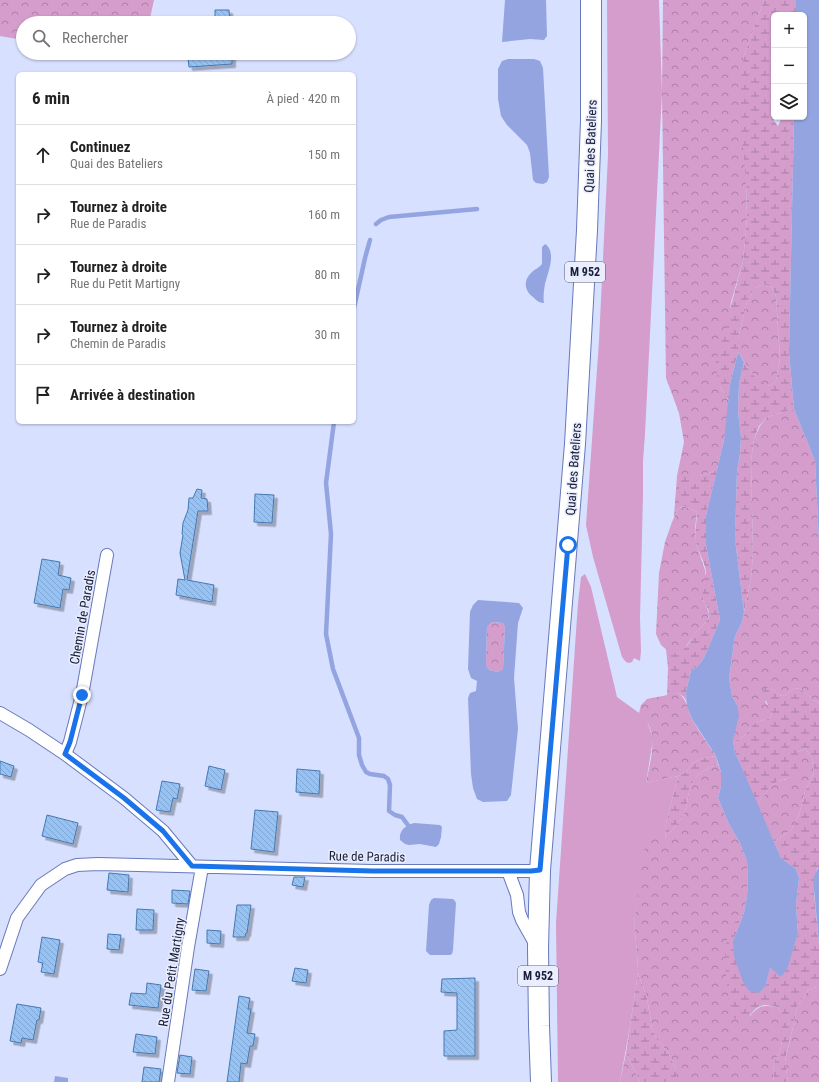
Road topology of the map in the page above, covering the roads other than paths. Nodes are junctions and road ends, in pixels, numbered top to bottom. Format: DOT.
graph roads {
  1 [pos="591,0"];
  2 [pos="107,555"];
  3 [pos="0,713"];
  4 [pos="65,754"];
  5 [pos="197,866"];
  6 [pos="540,870"];
  7 [pos="508,871"];
  8 [pos="538,948"];
  9 [pos="0,969"];
  10 [pos="168,1082"];
  11 [pos="541,1082"];
  1 -- 6 [label="main road, Quai des Bateliers / M 952"];
  2 -- 4 [label="street, Chemin de Paradis"];
  3 -- 4 [label="street"];
  4 -- 5 [label="street"];
  5 -- 7 [label="street, Rue de Paradis"];
  5 -- 9 [label="street"];
  5 -- 10 [label="street, Rue du Petit Martigny"];
  6 -- 7 [label="street, Rue de Paradis"];
  6 -- 8 [label="main road, Quai des Bateliers / M 952"];
  7 -- 8 [label="street"];
  8 -- 11 [label="main road, Quai des Bateliers / M 952"];
}
